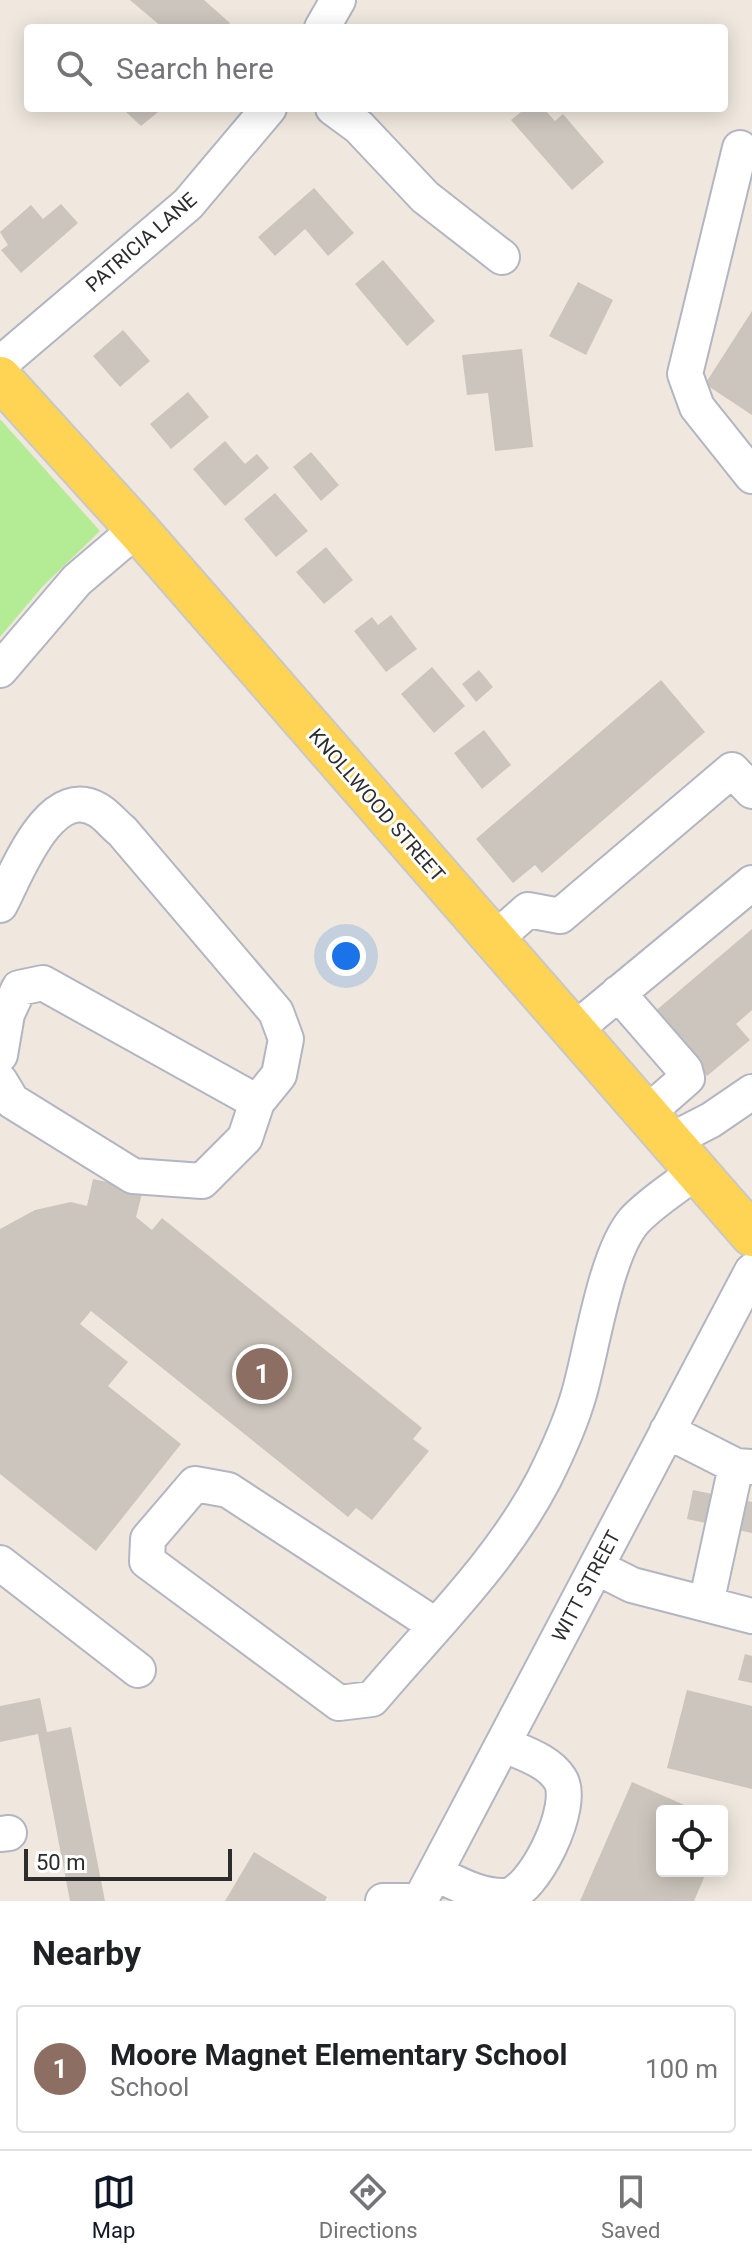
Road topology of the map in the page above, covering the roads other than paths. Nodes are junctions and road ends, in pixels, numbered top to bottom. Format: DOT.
graph roads {
  1 [pos="266,112"];
  2 [pos="338,112"];
  3 [pos="740,148"];
  4 [pos="502,257"];
  5 [pos="0,364"];
  6 [pos="0,378"];
  7 [pos="752,476"];
  8 [pos="137,529"];
  9 [pos="0,670"];
  10 [pos="752,791"];
  11 [pos="752,883"];
  12 [pos="0,905"];
  13 [pos="494,940"];
  14 [pos="9,983"];
  15 [pos="618,993"];
  16 [pos="573,1031"];
  17 [pos="0,1055"];
  18 [pos="752,1092"];
  19 [pos="4,1093"];
  20 [pos="257,1102"];
  21 [pos="671,1142"];
  22 [pos="752,1235"];
  23 [pos="752,1271"];
  24 [pos="667,1431"];
  25 [pos="744,1467"];
  26 [pos="0,1563"];
  27 [pos="596,1567"];
  28 [pos="706,1604"];
  29 [pos="752,1616"];
  30 [pos="435,1625"];
  31 [pos="138,1670"];
  32 [pos="503,1744"];
  33 [pos="428,1887"];
  1 -- 5 [label="street, PATRICIA LANE"];
  2 -- 4 [label="street"];
  3 -- 7 [label="street"];
  6 -- 8 [label="main road, KNOLLWOOD STREET"];
  8 -- 9 [label="street"];
  8 -- 13 [label="main road, KNOLLWOOD STREET"];
  10 -- 13 [label="street"];
  11 -- 15 [label="street"];
  12 -- 20 [label="street"];
  13 -- 16 [label="main road, KNOLLWOOD STREET"];
  14 -- 17 [label="street"];
  14 -- 20 [label="street"];
  15 -- 16 [label="street"];
  15 -- 21 [label="street"];
  16 -- 21 [label="main road, KNOLLWOOD STREET"];
  18 -- 21 [label="street"];
  19 -- 20 [label="street"];
  21 -- 22 [label="main road, KNOLLWOOD STREET"];
  21 -- 30 [label="street"];
  23 -- 24 [label="street, WITT STREET"];
  24 -- 25 [label="street"];
  24 -- 27 [label="street, WITT STREET"];
  25 -- 28 [label="street"];
  26 -- 31 [label="street"];
  27 -- 28 [label="street"];
  27 -- 32 [label="street, WITT STREET"];
  28 -- 29 [label="street"];
  30 -- 30 [label="street"];
  32 -- 33 [label="street, WITT STREET"];
  32 -- 33 [label="street"];
}
